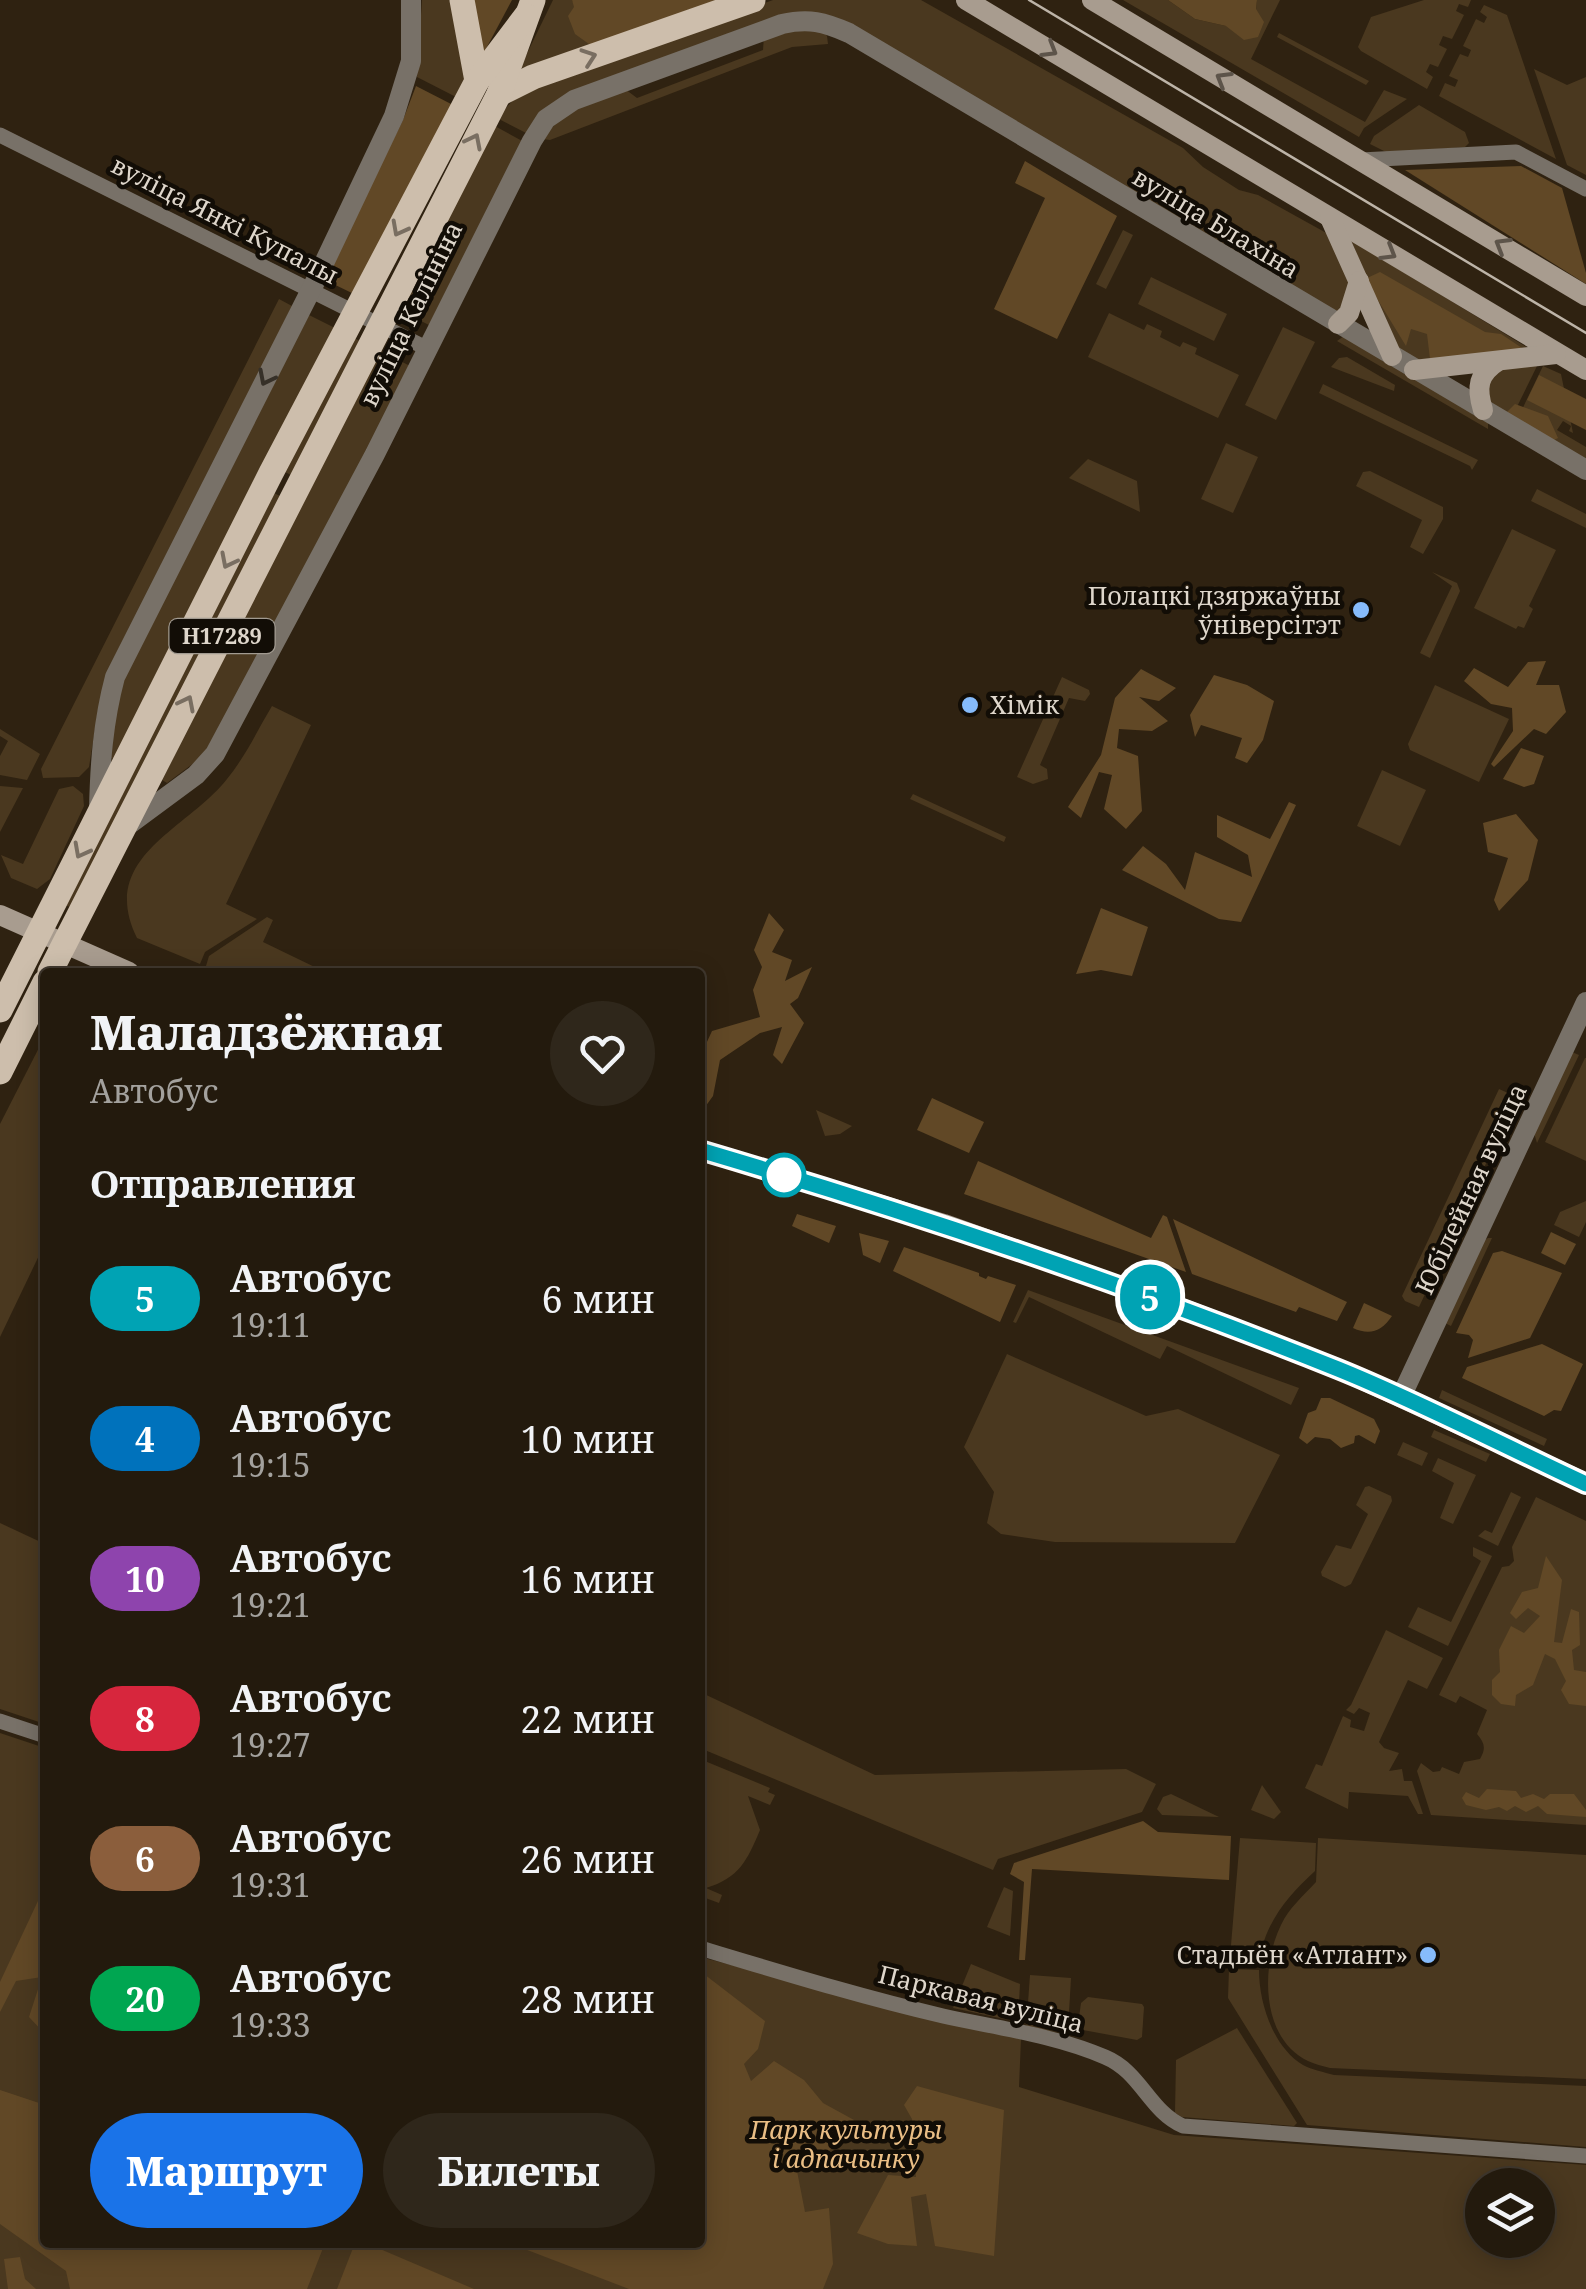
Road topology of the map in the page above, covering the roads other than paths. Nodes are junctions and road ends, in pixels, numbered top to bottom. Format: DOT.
graph roads {
  1 [pos="411,0"];
  2 [pos="462,0"];
  3 [pos="753,0"];
  4 [pos="966,0"];
  5 [pos="1092,0"];
  6 [pos="530,8"];
  7 [pos="820,20"];
  8 [pos="488,87"];
  9 [pos="0,135"];
  10 [pos="1361,160"];
  11 [pos="439,182"];
  12 [pos="1586,189"];
  13 [pos="1330,218"];
  14 [pos="1358,281"];
  15 [pos="310,291"];
  16 [pos="1586,296"];
  17 [pos="356,314"];
  18 [pos="1338,324"];
  19 [pos="379,325"];
  20 [pos="428,349"];
  21 [pos="1556,354"];
  22 [pos="1392,356"];
  23 [pos="1499,360"];
  24 [pos="1414,370"];
  25 [pos="1586,370"];
  26 [pos="1483,410"];
  27 [pos="1586,470"];
  28 [pos="272,474"];
  29 [pos="298,486"];
  30 [pos="155,766"];
  31 [pos="180,786"];
  32 [pos="99,817"];
  33 [pos="123,828"];
  34 [pos="0,916"];
  35 [pos="39,934"];
  36 [pos="65,946"];
  37 [pos="52,968"];
  38 [pos="119,968"];
  39 [pos="40,992"];
  40 [pos="1586,1002"];
  41 [pos="0,1010"];
  42 [pos="0,1072"];
  43 [pos="705,1151"];
  44 [pos="1401,1398"];
  45 [pos="1586,1484"];
  46 [pos="0,1721"];
  47 [pos="40,1734"];
  48 [pos="705,1949"];
  49 [pos="1586,2156"];
  1 -- 15 [label="street, вуліца Калініна"];
  2 -- 8 [label="main road"];
  8 -- 3 [label="main road, one-way"];
  4 -- 13 [label="main road, one-way"];
  10 -- 5 [label="main road, one-way"];
  6 -- 8 [label="main road, вуліца Калініна / Н17289"];
  7 -- 18 [label="street, вуліца Блахіна"];
  7 -- 20 [label="street, вуліца Калініна"];
  8 -- 11 [label="main road, вуліца Калініна / Н17289"];
  9 -- 15 [label="street, вуліца Янкі Купалы"];
  10 -- 12 [label="street"];
  16 -- 10 [label="main road, one-way"];
  11 -- 17 [label="main road, вуліца Калініна / Н17289, one-way"];
  11 -- 19 [label="main road, вуліца Калініна / Н17289"];
  13 -- 14 [label="main road"];
  13 -- 21 [label="main road, one-way"];
  14 -- 18 [label="main road"];
  14 -- 22 [label="main road"];
  15 -- 17 [label="street, вуліца Янкі Купалы"];
  15 -- 32 [label="street, вуліца Калініна, one-way"];
  17 -- 19 [label="street, вуліца Янкі Купалы"];
  17 -- 28 [label="main road, вуліца Калініна / Н17289"];
  18 -- 22 [label="street, вуліца Блахіна"];
  19 -- 20 [label="street, вуліца Янкі Купалы"];
  19 -- 29 [label="main road, вуліца Калініна / Н17289"];
  20 -- 31 [label="street, вуліца Калініна"];
  21 -- 23 [label="main road"];
  21 -- 25 [label="main road"];
  22 -- 24 [label="street, вуліца Блахіна"];
  23 -- 24 [label="main road"];
  23 -- 26 [label="main road"];
  24 -- 26 [label="street, вуліца Блахіна"];
  26 -- 27 [label="street, вуліца Блахіна"];
  28 -- 29 [label="main road"];
  28 -- 32 [label="main road, вуліца Калініна / Н17289, one-way"];
  30 -- 29 [label="main road, вуліца Калініна / Н17289, one-way"];
  30 -- 31 [label="street"];
  30 -- 33 [label="main road, вуліца Калініна / Н17289"];
  31 -- 33 [label="street, вуліца Калініна"];
  32 -- 35 [label="main road, вуліца Калініна / Н17289, one-way"];
  33 -- 36 [label="main road, вуліца Калініна / Н17289"];
  34 -- 35 [label="main road"];
  35 -- 36 [label="main road"];
  35 -- 41 [label="main road, вуліца Калініна / Н17289"];
  36 -- 37 [label="main road, вуліца Калініна / Н17289"];
  36 -- 38 [label="main road"];
  39 -- 42 [label="main road"];
  40 -- 44 [label="street, Юбілейная вуліца"];
  43 -- 44 [label="main road"];
  44 -- 45 [label="main road"];
  46 -- 47 [label="street"];
  48 -- 49 [label="street, Паркавая вуліца"];
}
